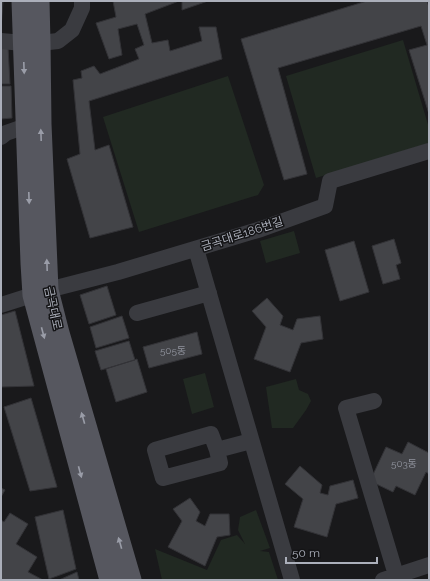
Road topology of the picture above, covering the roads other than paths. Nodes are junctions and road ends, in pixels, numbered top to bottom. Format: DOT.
graph roads {
  1 [pos="22,1"];
  2 [pos="39,1"];
  3 [pos="82,1"];
  4 [pos="1,41"];
  5 [pos="32,43"];
  6 [pos="26,126"];
  7 [pos="1,137"];
  8 [pos="429,150"];
  9 [pos="196,248"];
  10 [pos="209,292"];
  11 [pos="40,293"];
  12 [pos="1,305"];
  13 [pos="137,313"];
  14 [pos="374,401"];
  15 [pos="251,441"];
  16 [pos="217,450"];
  17 [pos="429,565"];
  18 [pos="391,578"];
  19 [pos="110,580"];
  20 [pos="131,580"];
  21 [pos="292,580"];
  1 -- 5 [label="main road, 금곡대로"];
  2 -- 5 [label="main road, 금곡대로"];
  3 -- 5 [label="street"];
  4 -- 5 [label="street"];
  5 -- 6 [label="main road, 금곡대로, one-way"];
  11 -- 5 [label="main road, 금곡대로, one-way"];
  6 -- 7 [label="street"];
  6 -- 11 [label="main road, 금곡대로, one-way"];
  8 -- 9 [label="street, 금곡대로186번길"];
  9 -- 10 [label="street"];
  9 -- 11 [label="street, 금곡대로186번길"];
  10 -- 13 [label="street"];
  10 -- 15 [label="street"];
  11 -- 12 [label="street, 금곡대로186번길"];
  11 -- 19 [label="main road, 금곡대로, one-way"];
  20 -- 11 [label="main road, 금곡대로, one-way"];
  14 -- 18 [label="street"];
  15 -- 16 [label="street"];
  15 -- 21 [label="street"];
  17 -- 18 [label="street"];
}
